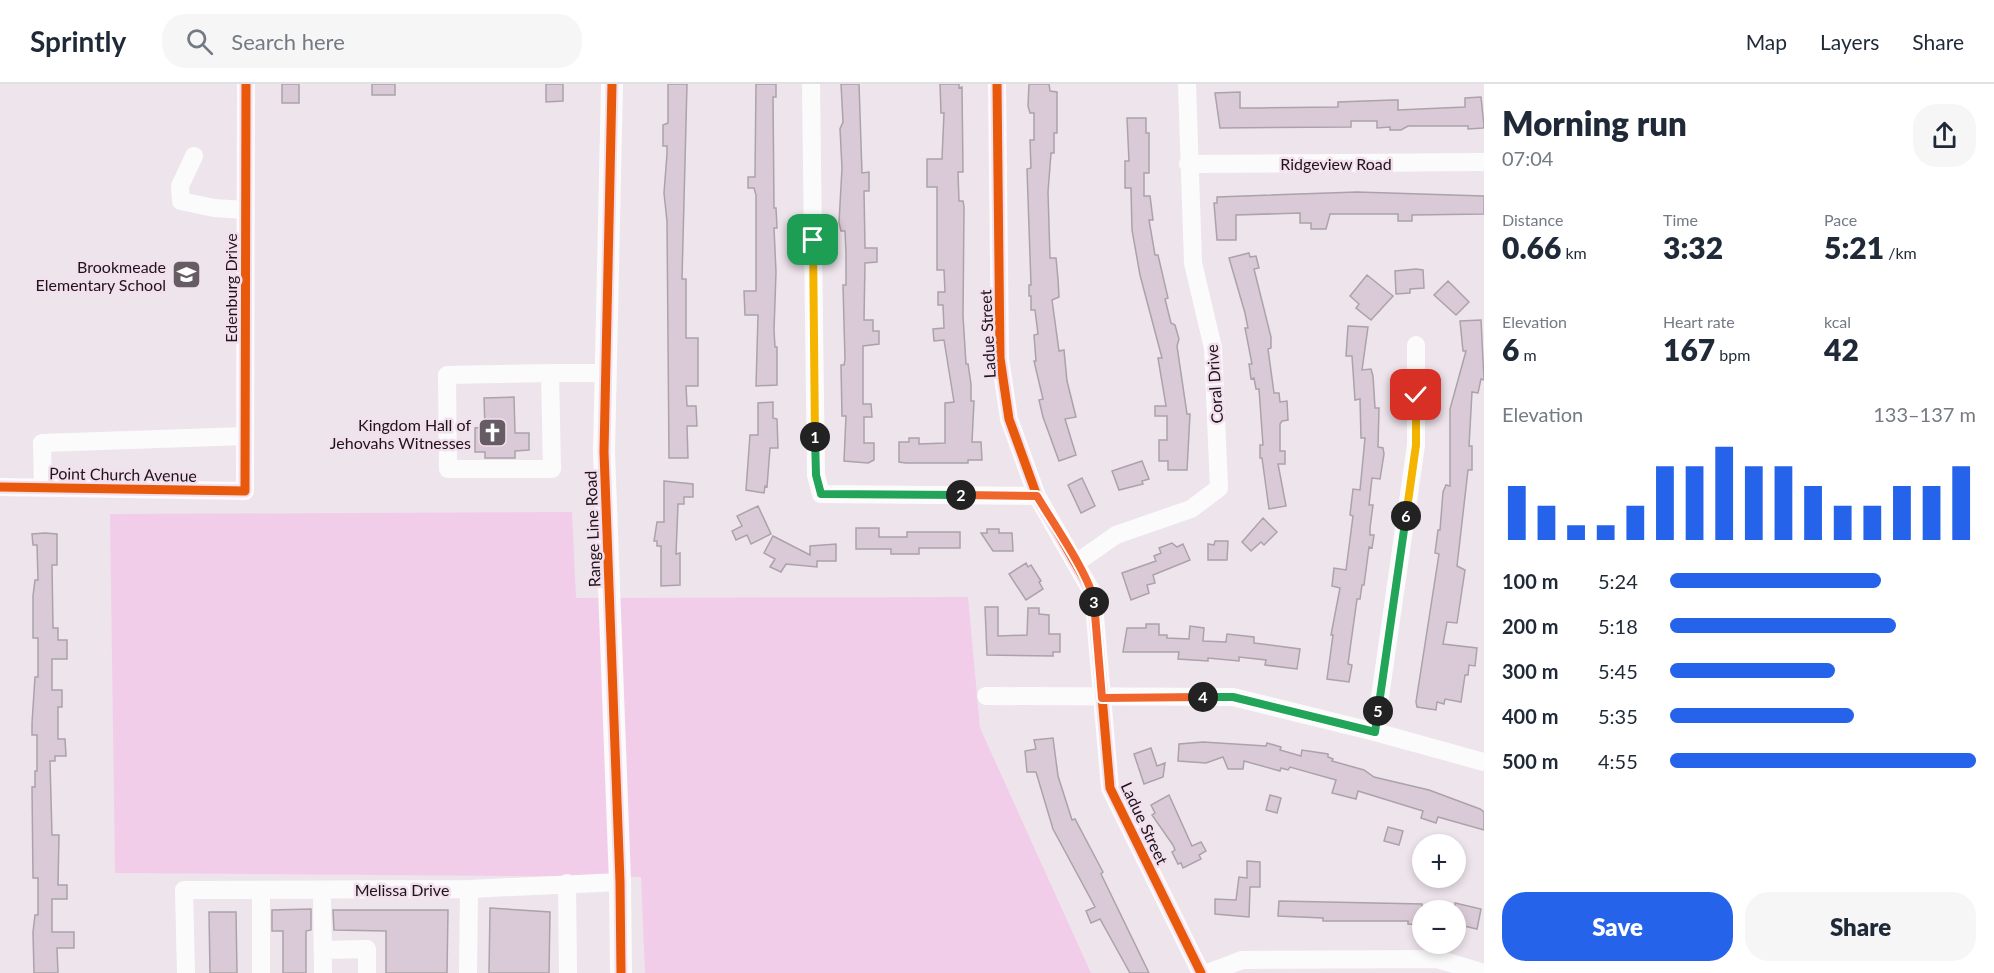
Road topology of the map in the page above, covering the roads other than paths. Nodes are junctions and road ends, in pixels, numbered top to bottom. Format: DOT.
graph roads {
  1 [pos="246,84"];
  2 [pos="612,84"];
  3 [pos="811,84"];
  4 [pos="997,84"];
  5 [pos="1187,84"];
  6 [pos="194,156"];
  7 [pos="1484,162"];
  8 [pos="1188,164"];
  9 [pos="245,210"];
  10 [pos="1416,345"];
  11 [pos="550,373"];
  12 [pos="606,373"];
  13 [pos="245,436"];
  14 [pos="0,487"];
  15 [pos="43,488"];
  16 [pos="245,491"];
  17 [pos="1037,496"];
  18 [pos="1076,563"];
  19 [pos="986,696"];
  20 [pos="1102,698"];
  21 [pos="1375,732"];
  22 [pos="1484,762"];
  23 [pos="620,882"];
  24 [pos="567,883"];
  25 [pos="469,889"];
  26 [pos="261,890"];
  27 [pos="322,890"];
  28 [pos="323,950"];
  29 [pos="1437,966"];
  30 [pos="186,973"];
  31 [pos="261,973"];
  32 [pos="323,973"];
  33 [pos="368,973"];
  34 [pos="468,973"];
  35 [pos="568,973"];
  36 [pos="621,973"];
  37 [pos="1201,973"];
  38 [pos="1208,973"];
  39 [pos="1484,973"];
  1 -- 9 [label="street, Edenburg Drive"];
  2 -- 12 [label="main road, Range Line Road"];
  3 -- 17 [label="street"];
  4 -- 17 [label="street, Ladue Street"];
  5 -- 8 [label="street, Coral Drive"];
  6 -- 9 [label="street"];
  7 -- 8 [label="street, Ridgeview Road"];
  8 -- 18 [label="street, Coral Drive"];
  9 -- 13 [label="street, Edenburg Drive"];
  10 -- 21 [label="street"];
  11 -- 11 [label="street"];
  11 -- 12 [label="street"];
  12 -- 23 [label="main road, Range Line Road"];
  13 -- 15 [label="street"];
  13 -- 16 [label="street, Edenburg Drive"];
  14 -- 15 [label="street, Point Church Avenue"];
  15 -- 16 [label="street, Point Church Avenue"];
  17 -- 18 [label="street, Ladue Street"];
  18 -- 20 [label="street, Ladue Street"];
  19 -- 20 [label="street"];
  20 -- 21 [label="street"];
  20 -- 37 [label="street, Ladue Street"];
  21 -- 22 [label="street"];
  23 -- 24 [label="street, Melissa Drive"];
  23 -- 36 [label="main road, Range Line Road"];
  24 -- 25 [label="street, Melissa Drive"];
  24 -- 35 [label="street"];
  25 -- 27 [label="street, Melissa Drive"];
  25 -- 34 [label="street"];
  26 -- 27 [label="street, Melissa Drive"];
  26 -- 30 [label="street, Melissa Drive"];
  26 -- 31 [label="street"];
  27 -- 28 [label="street"];
  28 -- 32 [label="street"];
  28 -- 33 [label="street"];
  29 -- 38 [label="street"];
  29 -- 39 [label="street"];
}
